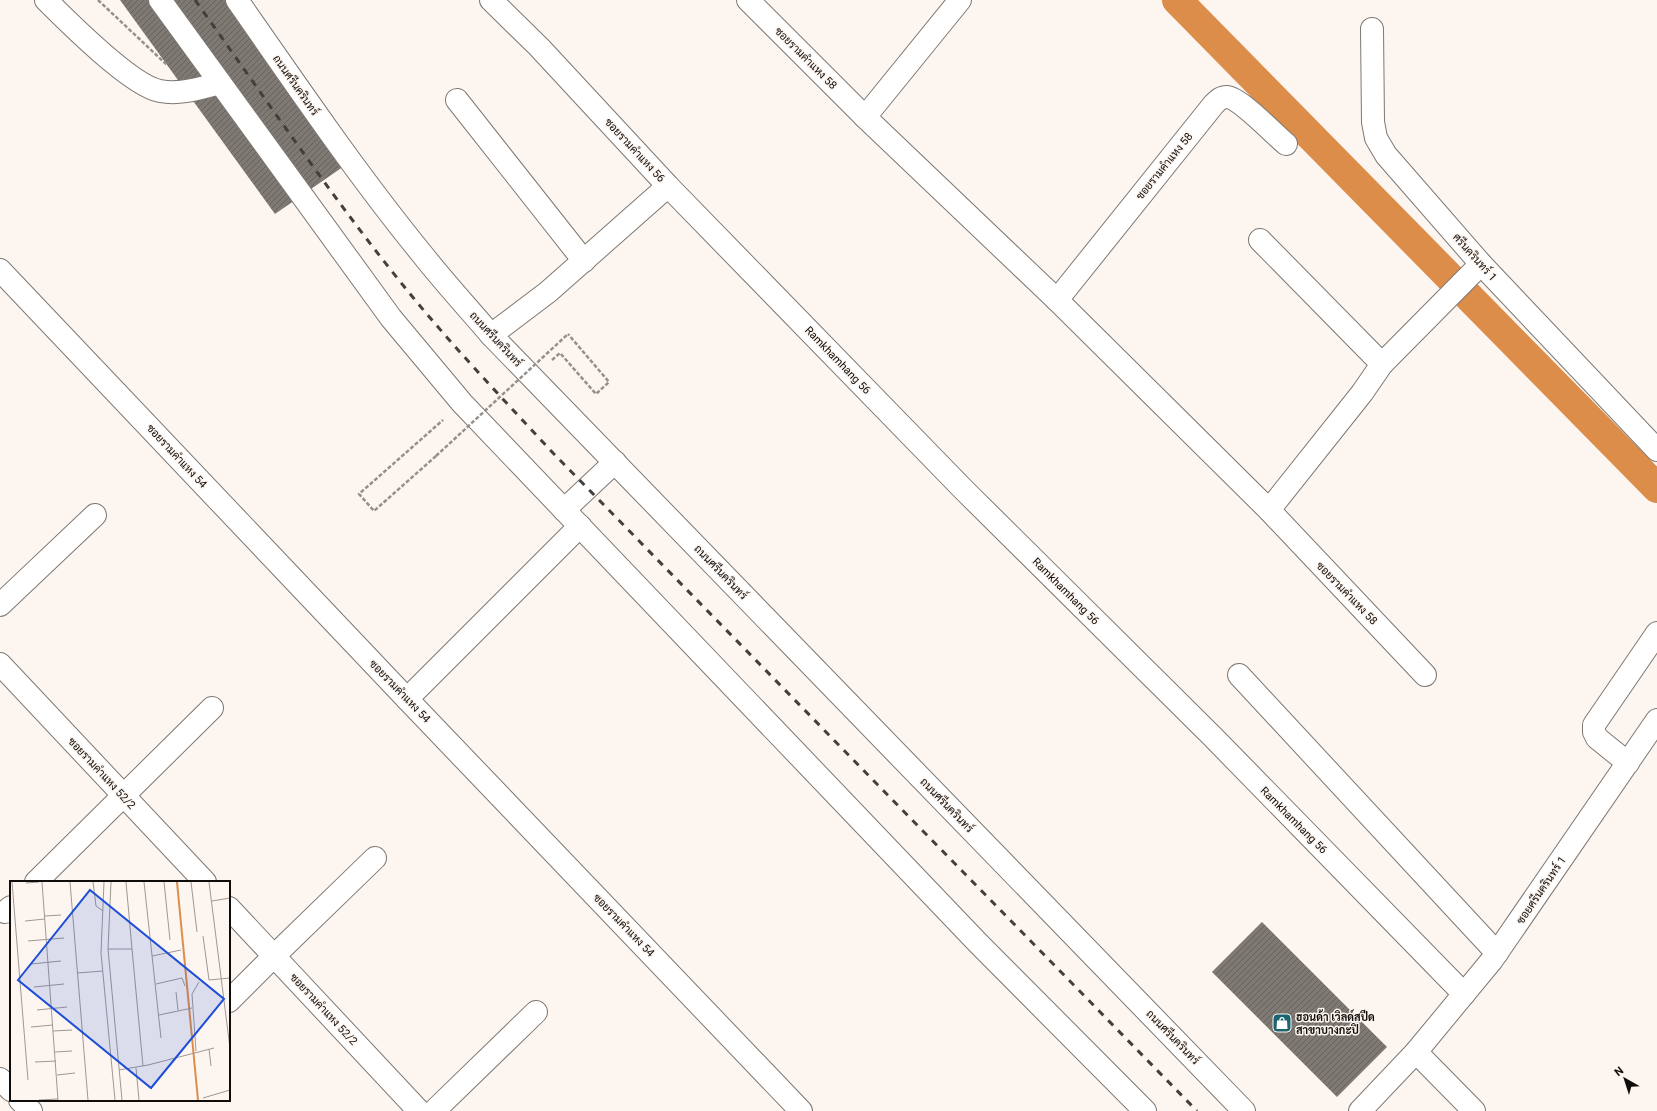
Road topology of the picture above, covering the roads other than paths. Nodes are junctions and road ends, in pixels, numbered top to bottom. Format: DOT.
graph roads {
  1 [pos="46,0"];
  2 [pos="160,0"];
  3 [pos="237,0"];
  4 [pos="491,0"];
  5 [pos="748,0"];
  6 [pos="960,0"];
  7 [pos="1372,29"];
  8 [pos="220,83"];
  9 [pos="457,100"];
  10 [pos="865,117"];
  11 [pos="1286,144"];
  12 [pos="668,186"];
  13 [pos="1260,240"];
  14 [pos="584,261"];
  15 [pos="1481,264"];
  16 [pos="0,270"];
  17 [pos="1057,300"];
  18 [pos="490,335"];
  19 [pos="1382,364"];
  20 [pos="1657,450"];
  21 [pos="614,462"];
  22 [pos="564,510"];
  23 [pos="1269,510"];
  24 [pos="95,515"];
  25 [pos="580,526"];
  26 [pos="0,605"];
  27 [pos="1657,633"];
  28 [pos="0,664"];
  29 [pos="1239,675"];
  30 [pos="1425,675"];
  31 [pos="407,699"];
  32 [pos="212,708"];
  33 [pos="1657,720"];
  34 [pos="1628,763"];
  35 [pos="124,796"];
  36 [pos="375,858"];
  37 [pos="37,881"];
  38 [pos="204,881"];
  39 [pos="230,909"];
  40 [pos="1497,953"];
  41 [pos="274,956"];
  42 [pos="1464,994"];
  43 [pos="230,1000"];
  44 [pos="536,1012"];
  45 [pos="1416,1052"];
  46 [pos="0,1079"];
  47 [pos="10,1089"];
  48 [pos="21,1101"];
  49 [pos="31,1111"];
  50 [pos="419,1111"];
  51 [pos="434,1111"];
  52 [pos="801,1111"];
  53 [pos="1145,1111"];
  54 [pos="1244,1111"];
  55 [pos="1360,1111"];
  56 [pos="1474,1111"];
  1 -- 8 [label="street"];
  2 -- 8 [label="street"];
  3 -- 18 [label="street, ถนนศรีนครินทร์"];
  4 -- 12 [label="street, ซอยรามคำแหง 56"];
  5 -- 10 [label="street, ซอยรามคำแหง 58"];
  6 -- 10 [label="street"];
  7 -- 15 [label="street, ศรีนครินทร์ 1"];
  8 -- 22 [label="street"];
  9 -- 14 [label="street"];
  10 -- 17 [label="street, ซอยรามคำแหง 58"];
  11 -- 17 [label="street, ซอยรามคำแหง 58"];
  12 -- 14 [label="street, ซอยรามคำแหง 56"];
  12 -- 42 [label="street, Ramkhamhang 56"];
  13 -- 19 [label="street"];
  14 -- 18 [label="street, ซอยรามคำแหง 56"];
  15 -- 19 [label="street"];
  15 -- 20 [label="street, ศรีนครินทร์ 1"];
  16 -- 31 [label="street, ซอยรามคำแหง 54"];
  17 -- 23 [label="street, ซอยรามคำแหง 58"];
  18 -- 21 [label="street, ถนนศรีนครินทร์"];
  19 -- 23 [label="street"];
  21 -- 22 [label="street"];
  21 -- 54 [label="street, ถนนศรีนครินทร์"];
  22 -- 25 [label="street"];
  23 -- 30 [label="street, ซอยรามคำแหง 58"];
  24 -- 26 [label="street"];
  25 -- 31 [label="street"];
  25 -- 53 [label="street"];
  27 -- 34 [label="street"];
  28 -- 35 [label="street, ซอยรามคำแหง 52/2"];
  29 -- 40 [label="street"];
  31 -- 52 [label="street, ซอยรามคำแหง 54"];
  32 -- 35 [label="street"];
  33 -- 34 [label="street, ซอยศรีนครินทร์ 1"];
  34 -- 40 [label="street, ซอยศรีนครินทร์ 1"];
  35 -- 37 [label="street"];
  35 -- 38 [label="street, ซอยรามคำแหง 52/2"];
  36 -- 41 [label="street"];
  39 -- 41 [label="street, ซอยรามคำแหง 52/2"];
  40 -- 42 [label="street, ซอยศรีนครินทร์ 1"];
  41 -- 43 [label="street"];
  41 -- 50 [label="street, ซอยรามคำแหง 52/2"];
  42 -- 45 [label="street, ซอยศรีนครินทร์ 1"];
  44 -- 51 [label="street"];
  45 -- 55 [label="street, ซอยศรีนครินทร์ 1"];
  45 -- 56 [label="street"];
  46 -- 47 [label="street"];
  48 -- 49 [label="street"];
}
